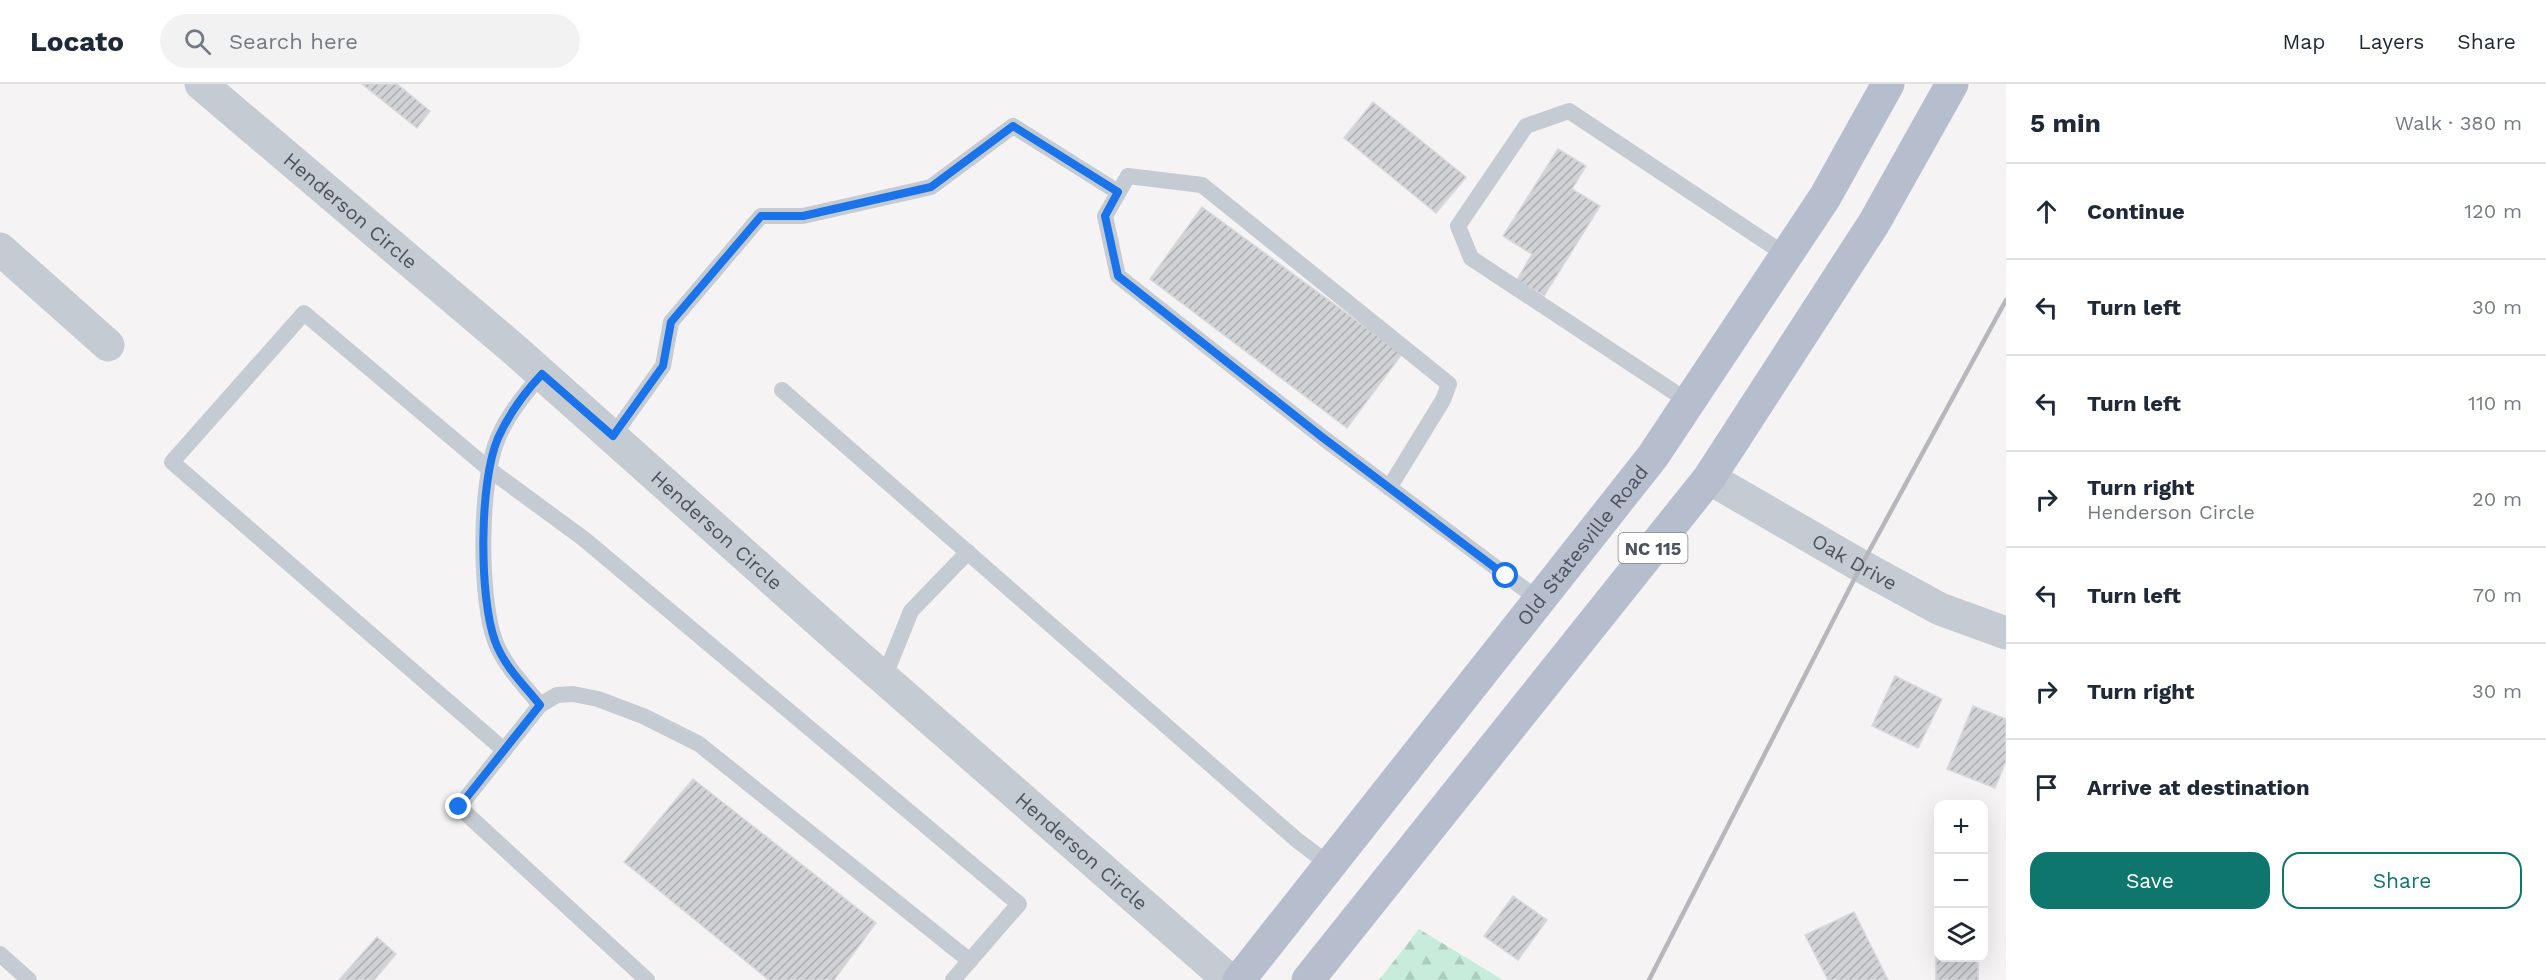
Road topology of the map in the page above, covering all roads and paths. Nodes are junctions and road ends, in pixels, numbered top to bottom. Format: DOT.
graph roads {
  1 [pos="1952,84"];
  2 [pos="1886,85"];
  3 [pos="220,90"];
  4 [pos="1118,192"];
  5 [pos="0,249"];
  6 [pos="1786,255"];
  7 [pos="108,345"];
  8 [pos="542,374"];
  9 [pos="782,390"];
  10 [pos="1689,402"];
  11 [pos="613,436"];
  12 [pos="490,470"];
  13 [pos="1709,478"];
  14 [pos="1389,488"];
  15 [pos="968,552"];
  16 [pos="1539,600"];
  17 [pos="2006,633"];
  18 [pos="884,678"];
  19 [pos="540,705"];
  20 [pos="504,750"];
  21 [pos="1330,865"];
  22 [pos="0,954"];
  23 [pos="970,961"];
  24 [pos="29,980"];
  25 [pos="647,980"];
  26 [pos="953,980"];
  27 [pos="1229,980"];
  28 [pos="1239,980"];
  29 [pos="1308,980"];
  1 -- 13 [label="main road, NC 115"];
  2 -- 6 [label="main road, Old Statesville Road / NC 115"];
  3 -- 8 [label="street, Henderson Circle"];
  4 -- 11 [label="lane"];
  4 -- 14 [label="lane"];
  4 -- 14 [label="lane"];
  5 -- 7 [label="street"];
  6 -- 10 [label="main road, Old Statesville Road / NC 115"];
  6 -- 10 [label="lane"];
  8 -- 11 [label="street, Henderson Circle"];
  8 -- 12 [label="lane"];
  9 -- 15 [label="lane"];
  10 -- 16 [label="main road, Old Statesville Road / NC 115"];
  11 -- 18 [label="street, Henderson Circle"];
  12 -- 19 [label="lane"];
  12 -- 20 [label="lane"];
  12 -- 23 [label="lane"];
  13 -- 17 [label="street, Oak Drive"];
  13 -- 29 [label="main road, NC 115"];
  14 -- 16 [label="lane"];
  15 -- 18 [label="lane"];
  15 -- 21 [label="lane"];
  16 -- 21 [label="main road, Old Statesville Road / NC 115"];
  18 -- 27 [label="street, Henderson Circle"];
  19 -- 20 [label="lane"];
  19 -- 23 [label="lane"];
  20 -- 25 [label="lane"];
  21 -- 28 [label="main road, Old Statesville Road / NC 115"];
  22 -- 24 [label="lane"];
  23 -- 26 [label="lane"];
}
